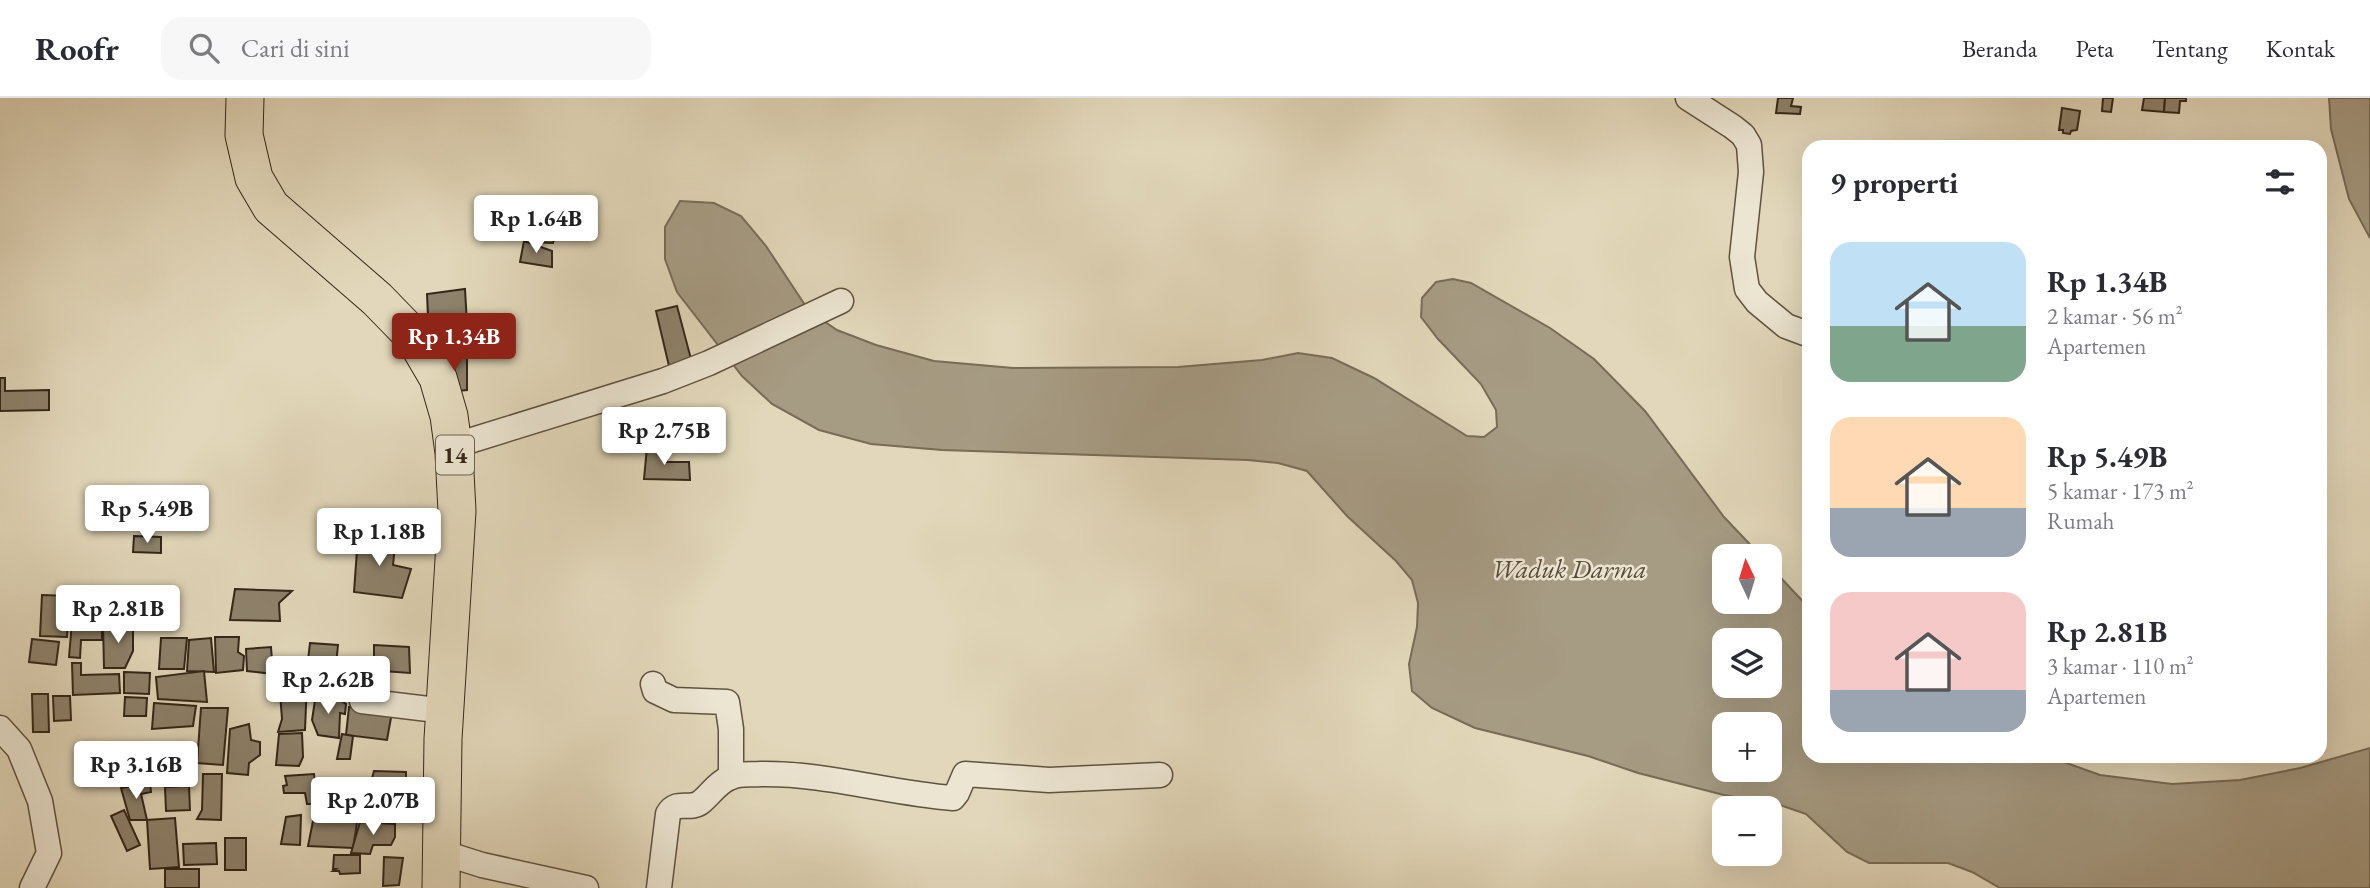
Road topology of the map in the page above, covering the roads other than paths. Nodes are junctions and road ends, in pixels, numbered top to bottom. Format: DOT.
graph roads {
  1 [pos="245,98"];
  2 [pos="1688,98"];
  3 [pos="832,306"];
  4 [pos="1802,332"];
  5 [pos="453,446"];
  6 [pos="653,684"];
  7 [pos="362,701"];
  8 [pos="445,711"];
  9 [pos="0,728"];
  10 [pos="1160,775"];
  11 [pos="732,777"];
  12 [pos="441,852"];
  13 [pos="32,888"];
  14 [pos="441,888"];
  15 [pos="586,888"];
  16 [pos="659,888"];
  1 -- 5 [label="highway, 14"];
  2 -- 4 [label="street"];
  3 -- 5 [label="street"];
  5 -- 8 [label="highway, 14"];
  6 -- 11 [label="street"];
  7 -- 8 [label="street"];
  8 -- 12 [label="highway, 14"];
  9 -- 13 [label="street"];
  10 -- 11 [label="street"];
  11 -- 16 [label="street"];
  12 -- 14 [label="highway, 14"];
  12 -- 15 [label="street"];
}
